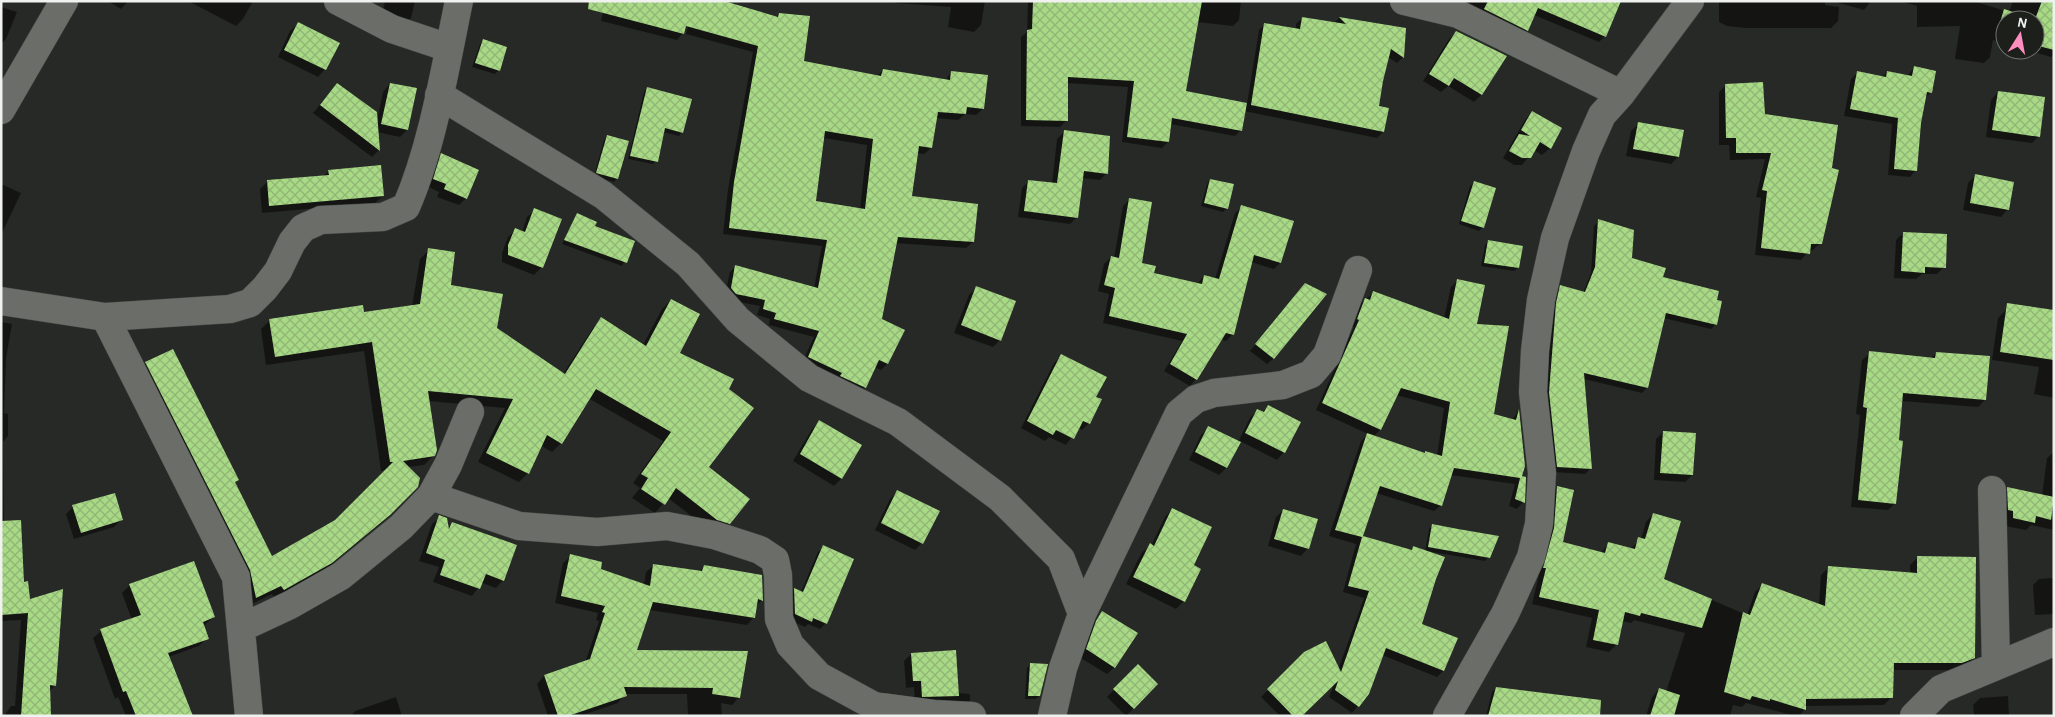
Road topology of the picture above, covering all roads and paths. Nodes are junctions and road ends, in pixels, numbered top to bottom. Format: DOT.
graph roads {
  1 [pos="64,1"];
  2 [pos="338,1"];
  3 [pos="459,1"];
  4 [pos="1690,1"];
  5 [pos="1407,2"];
  6 [pos="449,48"];
  7 [pos="439,94"];
  8 [pos="1621,94"];
  9 [pos="1,110"];
  10 [pos="1358,270"];
  11 [pos="1,301"];
  12 [pos="105,317"];
  13 [pos="470,412"];
  14 [pos="1992,490"];
  15 [pos="431,496"];
  16 [pos="1082,614"];
  17 [pos="241,628"];
  18 [pos="2054,642"];
  19 [pos="1996,666"];
  20 [pos="249,716"];
  21 [pos="972,716"];
  22 [pos="1052,716"];
  23 [pos="1447,716"];
  24 [pos="1914,716"];
  1 -- 9 [label="street"];
  2 -- 6 [label="street"];
  3 -- 6 [label="street"];
  4 -- 8 [label="street"];
  5 -- 8 [label="street"];
  6 -- 7 [label="street"];
  7 -- 12 [label="street"];
  7 -- 16 [label="street"];
  8 -- 23 [label="street"];
  10 -- 16 [label="street"];
  11 -- 12 [label="street"];
  12 -- 17 [label="street"];
  13 -- 15 [label="street"];
  14 -- 19 [label="street"];
  15 -- 17 [label="street"];
  15 -- 21 [label="street"];
  16 -- 22 [label="street"];
  17 -- 20 [label="street"];
  18 -- 19 [label="street"];
  19 -- 24 [label="street"];
}
